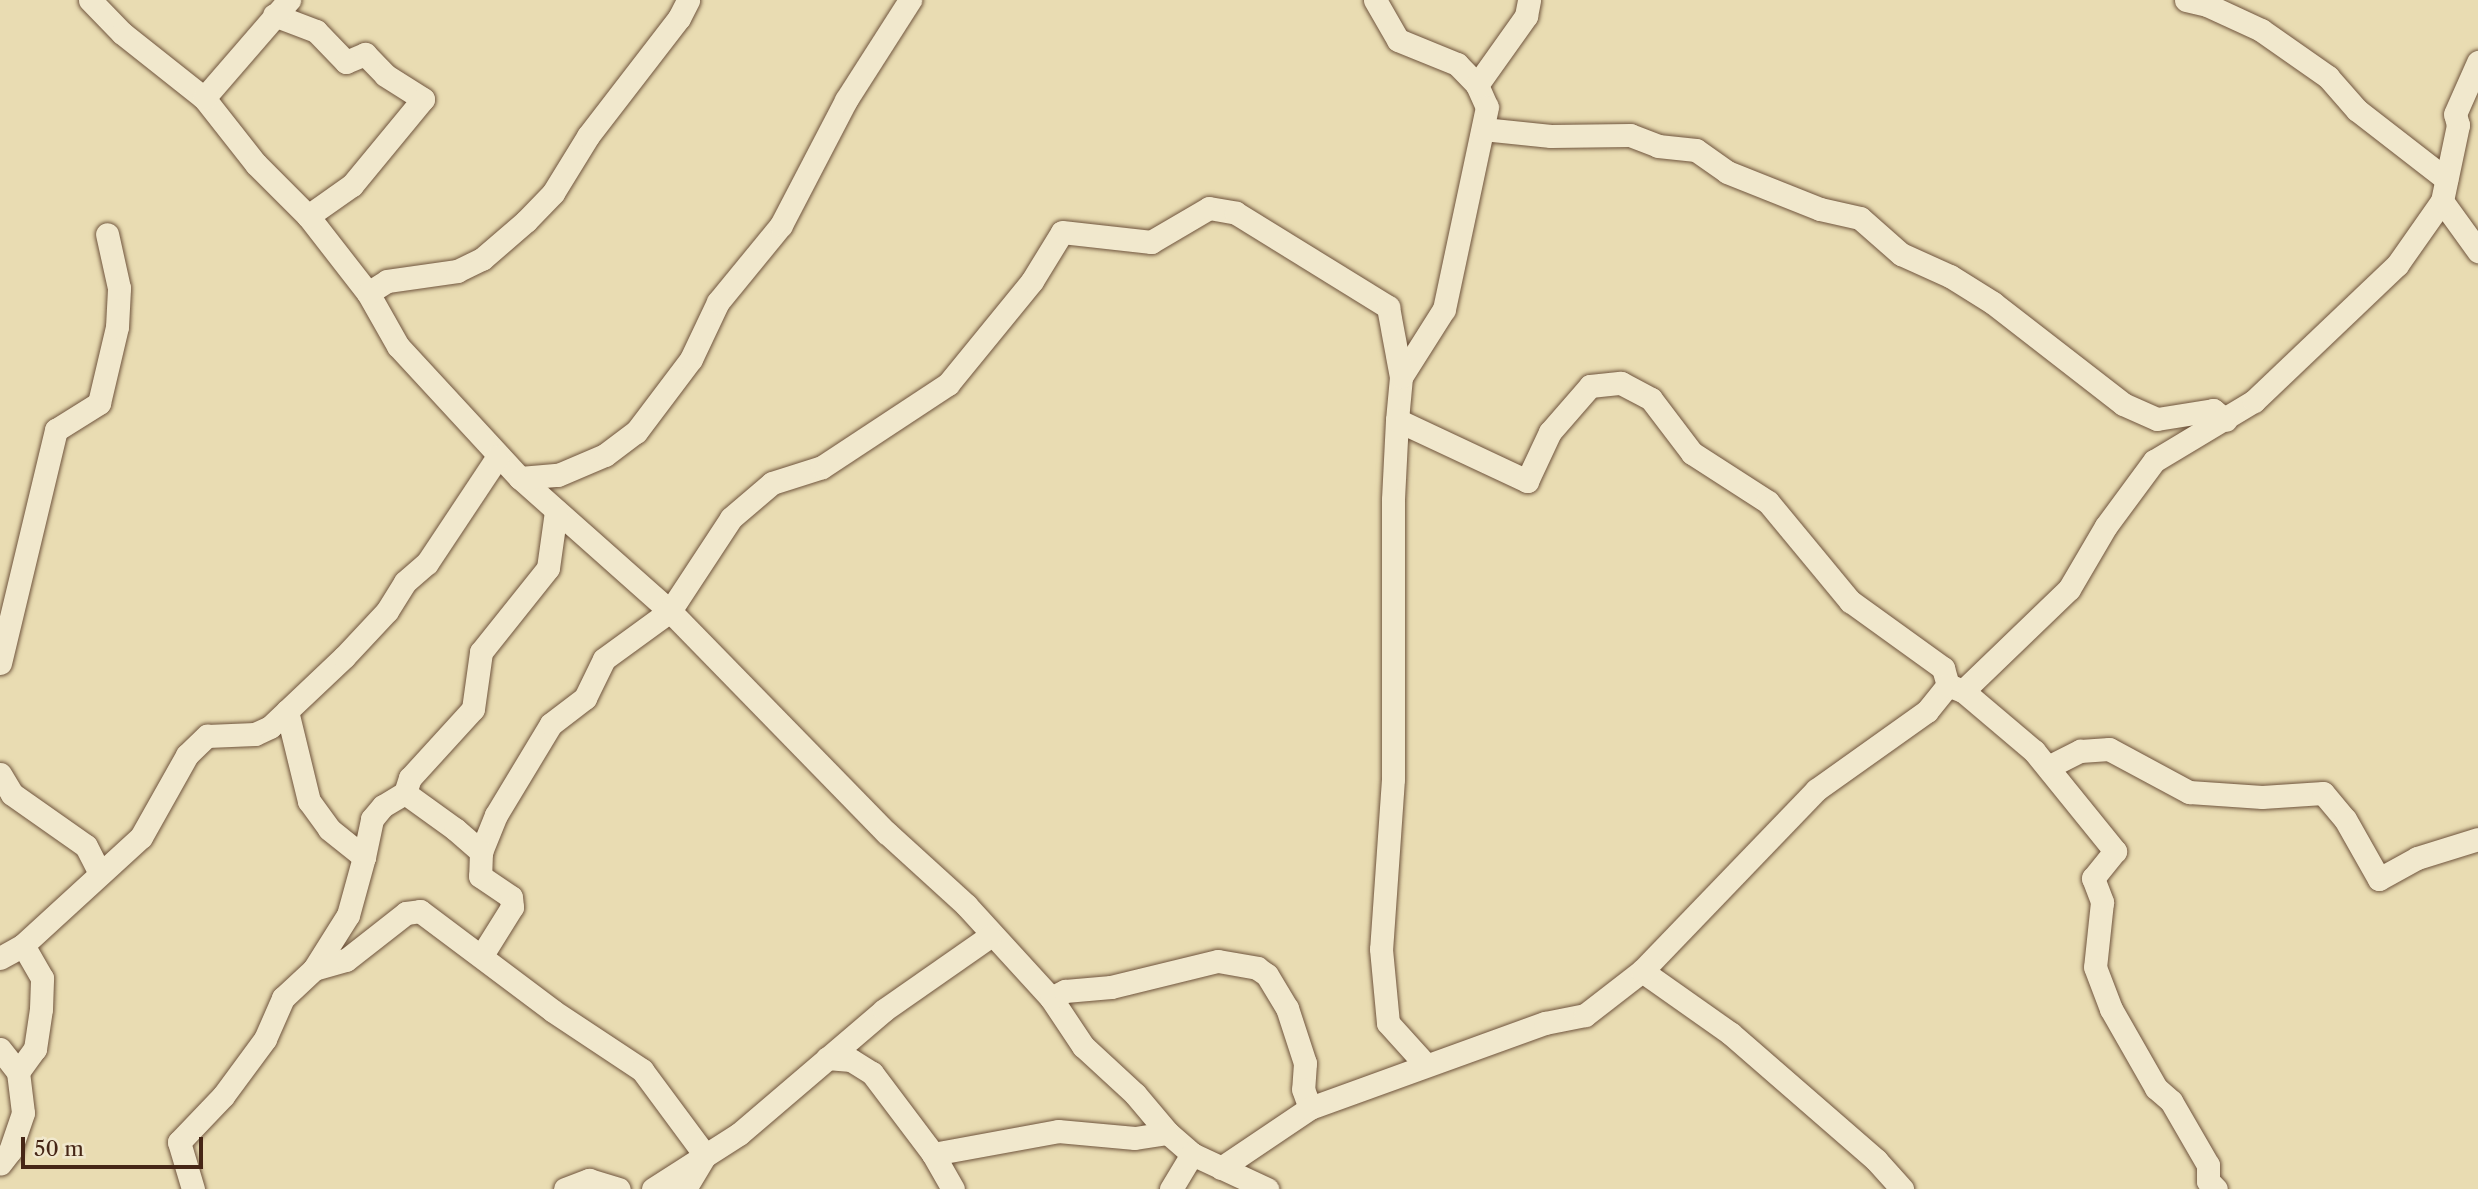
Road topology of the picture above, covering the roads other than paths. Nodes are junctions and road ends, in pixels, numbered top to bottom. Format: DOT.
graph roads {
  1 [pos="688,0"];
  2 [pos="910,0"];
  3 [pos="1375,0"];
  4 [pos="1529,0"];
  5 [pos="2186,0"];
  6 [pos="97,2"];
  7 [pos="281,8"];
  8 [pos="2478,62"];
  9 [pos="1477,85"];
  10 [pos="204,98"];
  11 [pos="1483,129"];
  12 [pos="2444,190"];
  13 [pos="308,216"];
  14 [pos="107,234"];
  15 [pos="2478,251"];
  16 [pos="368,293"];
  17 [pos="1401,377"];
  18 [pos="1397,420"];
  19 [pos="2226,420"];
  20 [pos="498,457"];
  21 [pos="520,478"];
  22 [pos="556,511"];
  23 [pos="670,611"];
  24 [pos="0,663"];
  25 [pos="1956,688"];
  26 [pos="287,711"];
  27 [pos="2048,767"];
  28 [pos="0,774"];
  29 [pos="405,793"];
  30 [pos="2478,839"];
  31 [pos="481,852"];
  32 [pos="363,857"];
  33 [pos="100,874"];
  34 [pos="990,936"];
  35 [pos="23,945"];
  36 [pos="482,955"];
  37 [pos="0,958"];
  38 [pos="314,969"];
  39 [pos="1642,971"];
  40 [pos="1051,998"];
  41 [pos="0,1049"];
  42 [pos="827,1058"];
  43 [pos="1426,1065"];
  44 [pos="18,1072"];
  45 [pos="1310,1108"];
  46 [pos="1168,1133"];
  47 [pos="933,1154"];
  48 [pos="1192,1154"];
  49 [pos="704,1157"];
  50 [pos="0,1164"];
  51 [pos="1221,1168"];
  52 [pos="193,1189"];
  53 [pos="565,1189"];
  54 [pos="619,1189"];
  55 [pos="653,1189"];
  56 [pos="685,1189"];
  57 [pos="953,1189"];
  58 [pos="1171,1189"];
  59 [pos="1267,1189"];
  60 [pos="1902,1189"];
  61 [pos="2216,1189"];
  1 -- 16 [label="street"];
  2 -- 21 [label="street"];
  3 -- 9 [label="street"];
  4 -- 9 [label="street"];
  5 -- 12 [label="street"];
  6 -- 10 [label="street"];
  7 -- 10 [label="street"];
  7 -- 13 [label="street"];
  8 -- 12 [label="street"];
  9 -- 11 [label="street"];
  10 -- 13 [label="street"];
  11 -- 17 [label="street"];
  11 -- 19 [label="street"];
  12 -- 15 [label="street"];
  12 -- 19 [label="street"];
  13 -- 16 [label="street"];
  14 -- 24 [label="street"];
  16 -- 20 [label="street"];
  17 -- 18 [label="street"];
  17 -- 23 [label="street"];
  18 -- 25 [label="street"];
  18 -- 43 [label="street"];
  19 -- 25 [label="street"];
  20 -- 21 [label="street"];
  20 -- 26 [label="street"];
  21 -- 22 [label="street"];
  22 -- 23 [label="street"];
  22 -- 29 [label="street"];
  23 -- 31 [label="street"];
  23 -- 34 [label="street"];
  25 -- 27 [label="street"];
  25 -- 39 [label="street"];
  26 -- 32 [label="street"];
  26 -- 33 [label="street"];
  27 -- 30 [label="street"];
  27 -- 61 [label="street"];
  28 -- 33 [label="street"];
  29 -- 31 [label="street"];
  29 -- 32 [label="street"];
  31 -- 36 [label="street"];
  32 -- 38 [label="street"];
  33 -- 35 [label="street"];
  34 -- 40 [label="street"];
  34 -- 42 [label="street"];
  35 -- 37 [label="street"];
  35 -- 44 [label="street"];
  36 -- 38 [label="street"];
  36 -- 49 [label="street"];
  38 -- 52 [label="street"];
  39 -- 43 [label="street"];
  39 -- 60 [label="street"];
  40 -- 45 [label="street"];
  40 -- 46 [label="street"];
  41 -- 44 [label="street"];
  42 -- 47 [label="street"];
  42 -- 49 [label="street"];
  43 -- 45 [label="street"];
  44 -- 50 [label="street"];
  45 -- 51 [label="street"];
  46 -- 47 [label="street"];
  46 -- 48 [label="street"];
  47 -- 57 [label="street"];
  48 -- 51 [label="street"];
  48 -- 58 [label="street"];
  49 -- 55 [label="street"];
  49 -- 56 [label="street"];
  51 -- 59 [label="street"];
  53 -- 54 [label="street"];
}
